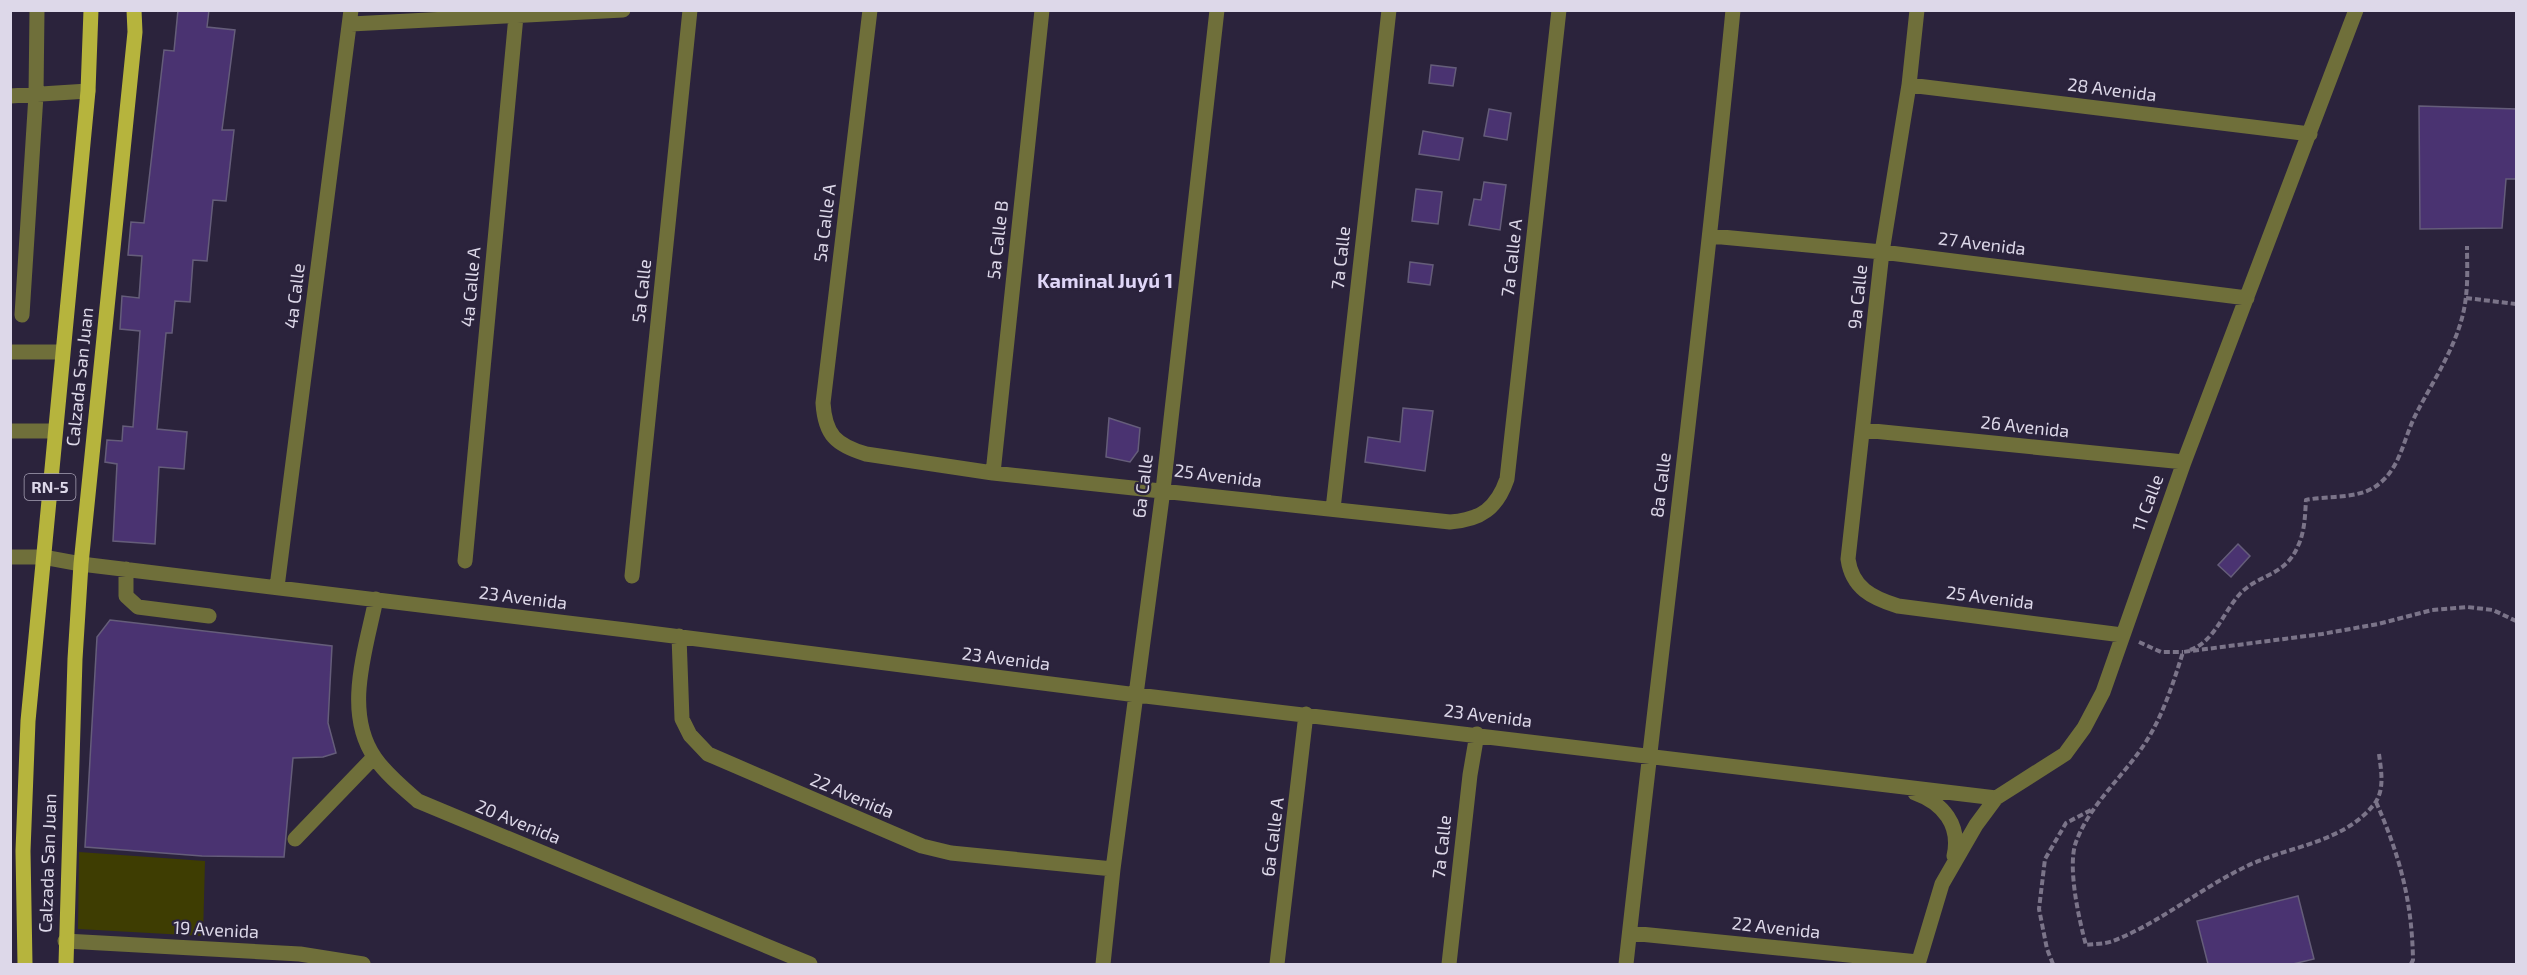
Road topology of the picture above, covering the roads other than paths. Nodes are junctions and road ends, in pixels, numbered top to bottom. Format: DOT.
graph roads {
  1 [pos="37,10"];
  2 [pos="91,10"];
  3 [pos="135,10"];
  4 [pos="623,10"];
  5 [pos="690,10"];
  6 [pos="870,10"];
  7 [pos="1042,10"];
  8 [pos="1216,10"];
  9 [pos="1389,10"];
  10 [pos="1558,10"];
  11 [pos="1733,10"];
  12 [pos="1917,10"];
  13 [pos="2356,10"];
  14 [pos="516,16"];
  15 [pos="351,17"];
  16 [pos="1909,85"];
  17 [pos="88,91"];
  18 [pos="36,95"];
  19 [pos="10,96"];
  20 [pos="2310,134"];
  21 [pos="1711,236"];
  22 [pos="1882,252"];
  23 [pos="2247,298"];
  24 [pos="22,315"];
  25 [pos="10,352"];
  26 [pos="62,352"];
  27 [pos="1863,430"];
  28 [pos="10,431"];
  29 [pos="55,431"];
  30 [pos="833,438"];
  31 [pos="2184,462"];
  32 [pos="993,473"];
  33 [pos="1163,490"];
  34 [pos="1492,506"];
  35 [pos="1333,509"];
  36 [pos="10,557"];
  37 [pos="43,557"];
  38 [pos="465,561"];
  39 [pos="81,564"];
  40 [pos="126,570"];
  41 [pos="632,576"];
  42 [pos="1859,586"];
  43 [pos="277,587"];
  44 [pos="376,599"];
  45 [pos="209,616"];
  46 [pos="2122,635"];
  47 [pos="678,636"];
  48 [pos="1137,695"];
  49 [pos="1306,714"];
  50 [pos="1477,734"];
  51 [pos="1648,755"];
  52 [pos="374,757"];
  53 [pos="1901,786"];
  54 [pos="1996,798"];
  55 [pos="295,839"];
  56 [pos="1953,861"];
  57 [pos="1113,869"];
  58 [pos="1630,933"];
  59 [pos="65,941"];
  60 [pos="300,959"];
  61 [pos="1918,963"];
  62 [pos="25,964"];
  63 [pos="66,964"];
  64 [pos="363,964"];
  65 [pos="810,964"];
  66 [pos="1103,964"];
  67 [pos="1277,964"];
  68 [pos="1449,964"];
  69 [pos="1626,964"];
  1 -- 18 [label="street"];
  2 -- 17 [label="main road, Calzada San Juan / RN-5"];
  3 -- 39 [label="main road, Calzada San Juan / RN-5"];
  4 -- 14 [label="street"];
  5 -- 41 [label="street, 5a Calle"];
  6 -- 30 [label="street, 5a Calle A"];
  7 -- 32 [label="street, 5a Calle B"];
  8 -- 33 [label="street, 6a Calle"];
  9 -- 35 [label="street, 7a Calle"];
  10 -- 34 [label="street, 7a Calle A"];
  11 -- 21 [label="street, 8a Calle"];
  12 -- 16 [label="street, 9a Calle"];
  13 -- 20 [label="street, 11 Calle"];
  14 -- 15 [label="street"];
  14 -- 38 [label="street, 4a Calle A"];
  15 -- 43 [label="street, 4a Calle"];
  16 -- 20 [label="street, 28 Avenida"];
  16 -- 22 [label="street, 9a Calle"];
  17 -- 18 [label="street"];
  17 -- 26 [label="main road, Calzada San Juan / RN-5"];
  18 -- 19 [label="street"];
  18 -- 24 [label="street"];
  20 -- 23 [label="street, 11 Calle"];
  21 -- 22 [label="street, 27 Avenida"];
  21 -- 51 [label="street, 8a Calle"];
  22 -- 23 [label="street, 27 Avenida"];
  22 -- 27 [label="street, 9a Calle"];
  23 -- 31 [label="street, 11 Calle"];
  25 -- 26 [label="street"];
  26 -- 29 [label="main road, Calzada San Juan / RN-5"];
  27 -- 31 [label="street, 26 Avenida"];
  27 -- 42 [label="street, 9a Calle"];
  28 -- 29 [label="street"];
  29 -- 37 [label="main road, Calzada San Juan / RN-5"];
  30 -- 32 [label="street, 25 Avenida"];
  31 -- 46 [label="street, 11 Calle"];
  32 -- 33 [label="street, 25 Avenida"];
  33 -- 35 [label="street, 25 Avenida"];
  33 -- 48 [label="street, 6a Calle"];
  34 -- 35 [label="street, 25 Avenida"];
  36 -- 37 [label="street, 23 Avenida"];
  37 -- 39 [label="street, 23 Avenida"];
  37 -- 62 [label="main road, Calzada San Juan / RN-5"];
  39 -- 40 [label="street, 23 Avenida"];
  39 -- 59 [label="main road, Calzada San Juan / RN-5"];
  40 -- 43 [label="street, 23 Avenida"];
  40 -- 45 [label="street"];
  42 -- 46 [label="street, 25 Avenida"];
  43 -- 44 [label="street, 23 Avenida"];
  44 -- 47 [label="street, 23 Avenida"];
  44 -- 52 [label="street, 20 Avenida"];
  46 -- 54 [label="street, 11 Calle"];
  47 -- 48 [label="street, 23 Avenida"];
  47 -- 57 [label="street, 22 Avenida"];
  48 -- 49 [label="street, 23 Avenida"];
  48 -- 57 [label="street, 6a Calle"];
  49 -- 50 [label="street, 23 Avenida"];
  49 -- 67 [label="street, 6a Calle A"];
  50 -- 51 [label="street, 23 Avenida"];
  50 -- 68 [label="street, 7a Calle"];
  51 -- 53 [label="street, 23 Avenida"];
  51 -- 58 [label="street, 8a Calle"];
  52 -- 55 [label="street"];
  52 -- 65 [label="street, 20 Avenida"];
  53 -- 54 [label="street, 23 Avenida"];
  53 -- 56 [label="street"];
  54 -- 56 [label="street, 11 Calle"];
  56 -- 61 [label="street, 11 Calle"];
  57 -- 66 [label="street, 6a Calle"];
  58 -- 61 [label="street, 22 Avenida"];
  58 -- 69 [label="street, 8a Calle"];
  59 -- 60 [label="street, 19 Avenida"];
  59 -- 63 [label="main road, Calzada San Juan / RN-5"];
  60 -- 64 [label="street, 19 Avenida"];
}
